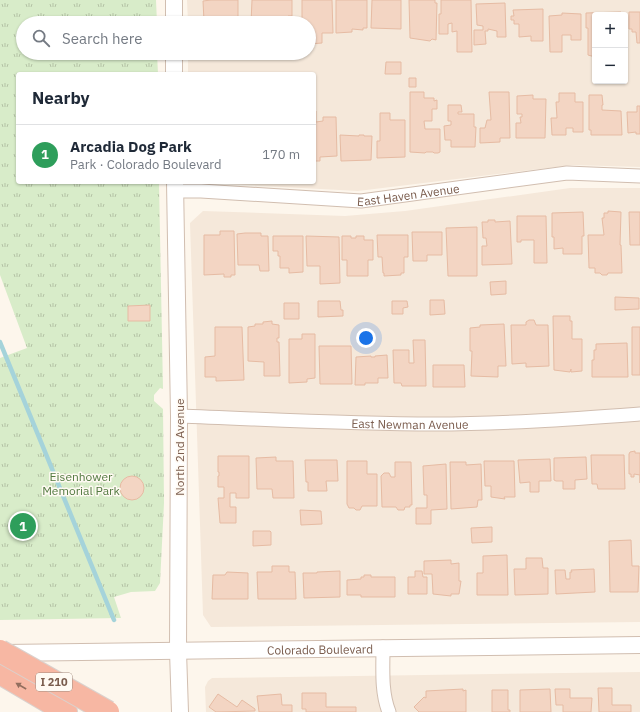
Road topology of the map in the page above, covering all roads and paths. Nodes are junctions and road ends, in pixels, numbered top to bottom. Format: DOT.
graph roads {
  1 [pos="174,0"];
  2 [pos="174,16"];
  3 [pos="174,60"];
  4 [pos="174,72"];
  5 [pos="640,176"];
  6 [pos="175,186"];
  7 [pos="640,414"];
  8 [pos="179,416"];
  9 [pos="640,645"];
  10 [pos="382,648"];
  11 [pos="178,650"];
  12 [pos="0,652"];
  13 [pos="0,673"];
  14 [pos="0,691"];
  15 [pos="36,712"];
  16 [pos="66,712"];
  17 [pos="108,712"];
  18 [pos="180,712"];
  19 [pos="389,712"];
  1 -- 2 [label="street"];
  3 -- 4 [label="street"];
  5 -- 6 [label="street, East Haven Avenue"];
  6 -- 8 [label="street, North 2nd Avenue"];
  7 -- 8 [label="street, East Newman Avenue"];
  8 -- 11 [label="street, North 2nd Avenue"];
  9 -- 10 [label="street, Colorado Boulevard"];
  10 -- 11 [label="street, Colorado Boulevard"];
  10 -- 19 [label="street"];
  11 -- 12 [label="street, Colorado Boulevard"];
  11 -- 18 [label="street, North 2nd Avenue"];
  12 -- 17 [label="highway, I 210, bridge"];
  16 -- 13 [label="highway, one-way"];
  14 -- 15 [label="highway"];
}
